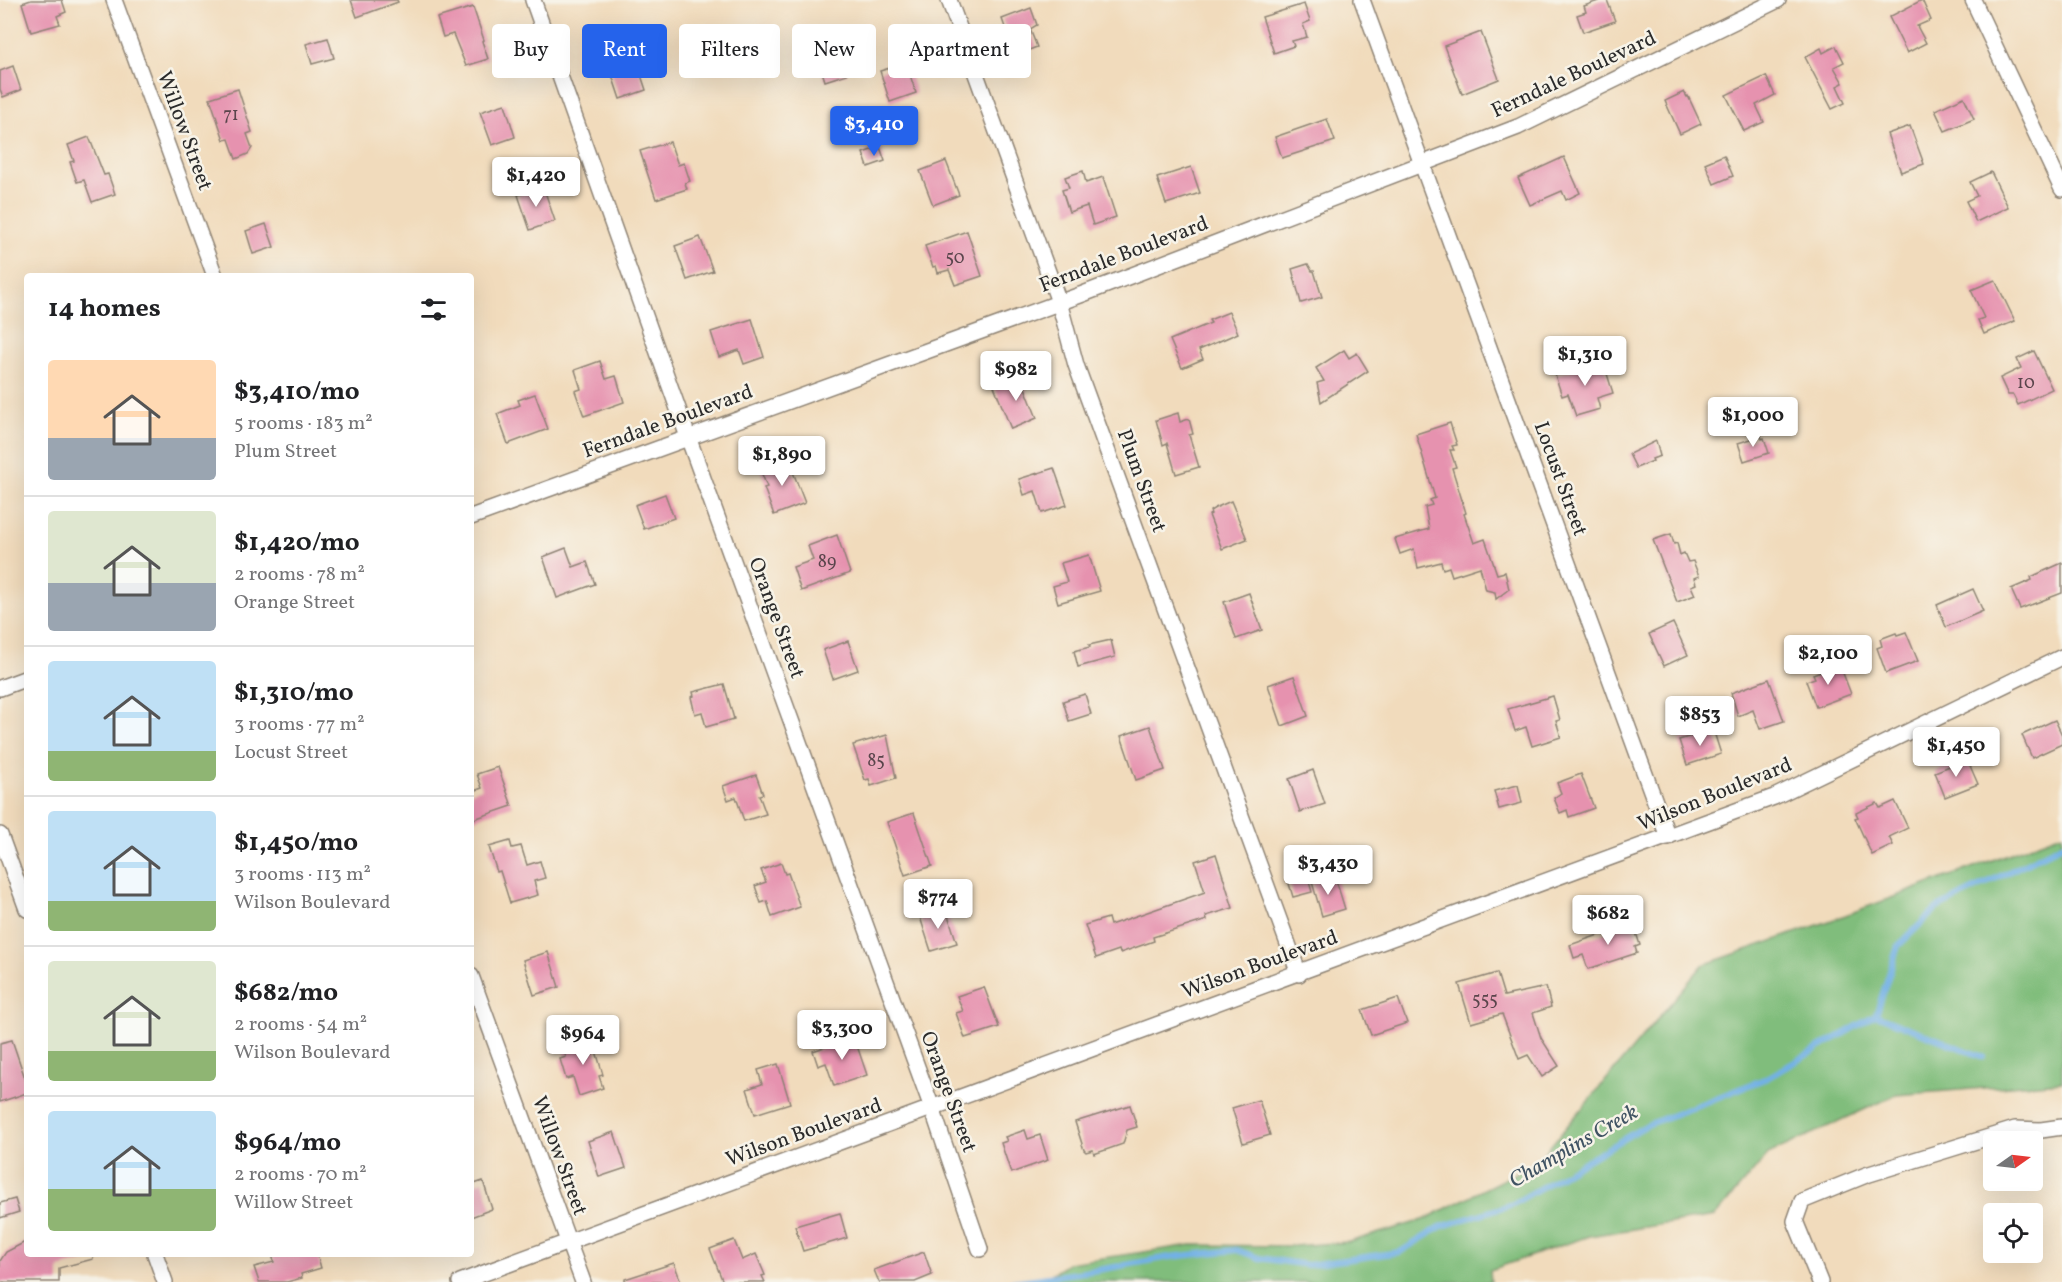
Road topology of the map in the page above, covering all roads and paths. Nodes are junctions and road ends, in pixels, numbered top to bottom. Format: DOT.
graph roads {
  1 [pos="114,0"];
  2 [pos="533,0"];
  3 [pos="949,0"];
  4 [pos="1362,0"];
  5 [pos="1778,0"];
  6 [pos="1973,0"];
  7 [pos="1423,164"];
  8 [pos="2062,189"];
  9 [pos="214,273"];
  10 [pos="1059,302"];
  11 [pos="688,438"];
  12 [pos="474,516"];
  13 [pos="2062,657"];
  14 [pos="24,679"];
  15 [pos="0,688"];
  16 [pos="0,835"];
  17 [pos="1668,837"];
  18 [pos="24,901"];
  19 [pos="1299,974"];
  20 [pos="474,984"];
  21 [pos="932,1108"];
  22 [pos="2062,1127"];
  23 [pos="568,1242"];
  24 [pos="980,1250"];
  25 [pos="156,1257"];
  26 [pos="165,1282"];
  27 [pos="460,1282"];
  28 [pos="583,1282"];
  29 [pos="1820,1282"];
  1 -- 9 [label="street, Willow Street"];
  2 -- 11 [label="street, Orange Street"];
  3 -- 10 [label="street, Plum Street"];
  4 -- 7 [label="street, Locust Street"];
  5 -- 7 [label="street, Ferndale Boulevard"];
  6 -- 8 [label="street"];
  7 -- 10 [label="street, Ferndale Boulevard"];
  7 -- 17 [label="street, Locust Street"];
  10 -- 11 [label="street, Ferndale Boulevard"];
  10 -- 19 [label="street, Plum Street"];
  11 -- 12 [label="street, Ferndale Boulevard"];
  11 -- 21 [label="street, Orange Street"];
  13 -- 17 [label="street, Wilson Boulevard"];
  14 -- 15 [label="street"];
  16 -- 18 [label="street"];
  17 -- 19 [label="street, Wilson Boulevard"];
  19 -- 21 [label="street, Wilson Boulevard"];
  20 -- 23 [label="street, Willow Street"];
  21 -- 23 [label="street, Wilson Boulevard"];
  21 -- 24 [label="street, Orange Street"];
  22 -- 29 [label="street"];
  23 -- 27 [label="street, Wilson Boulevard"];
  23 -- 28 [label="street, Willow Street"];
  25 -- 26 [label="street"];
}
